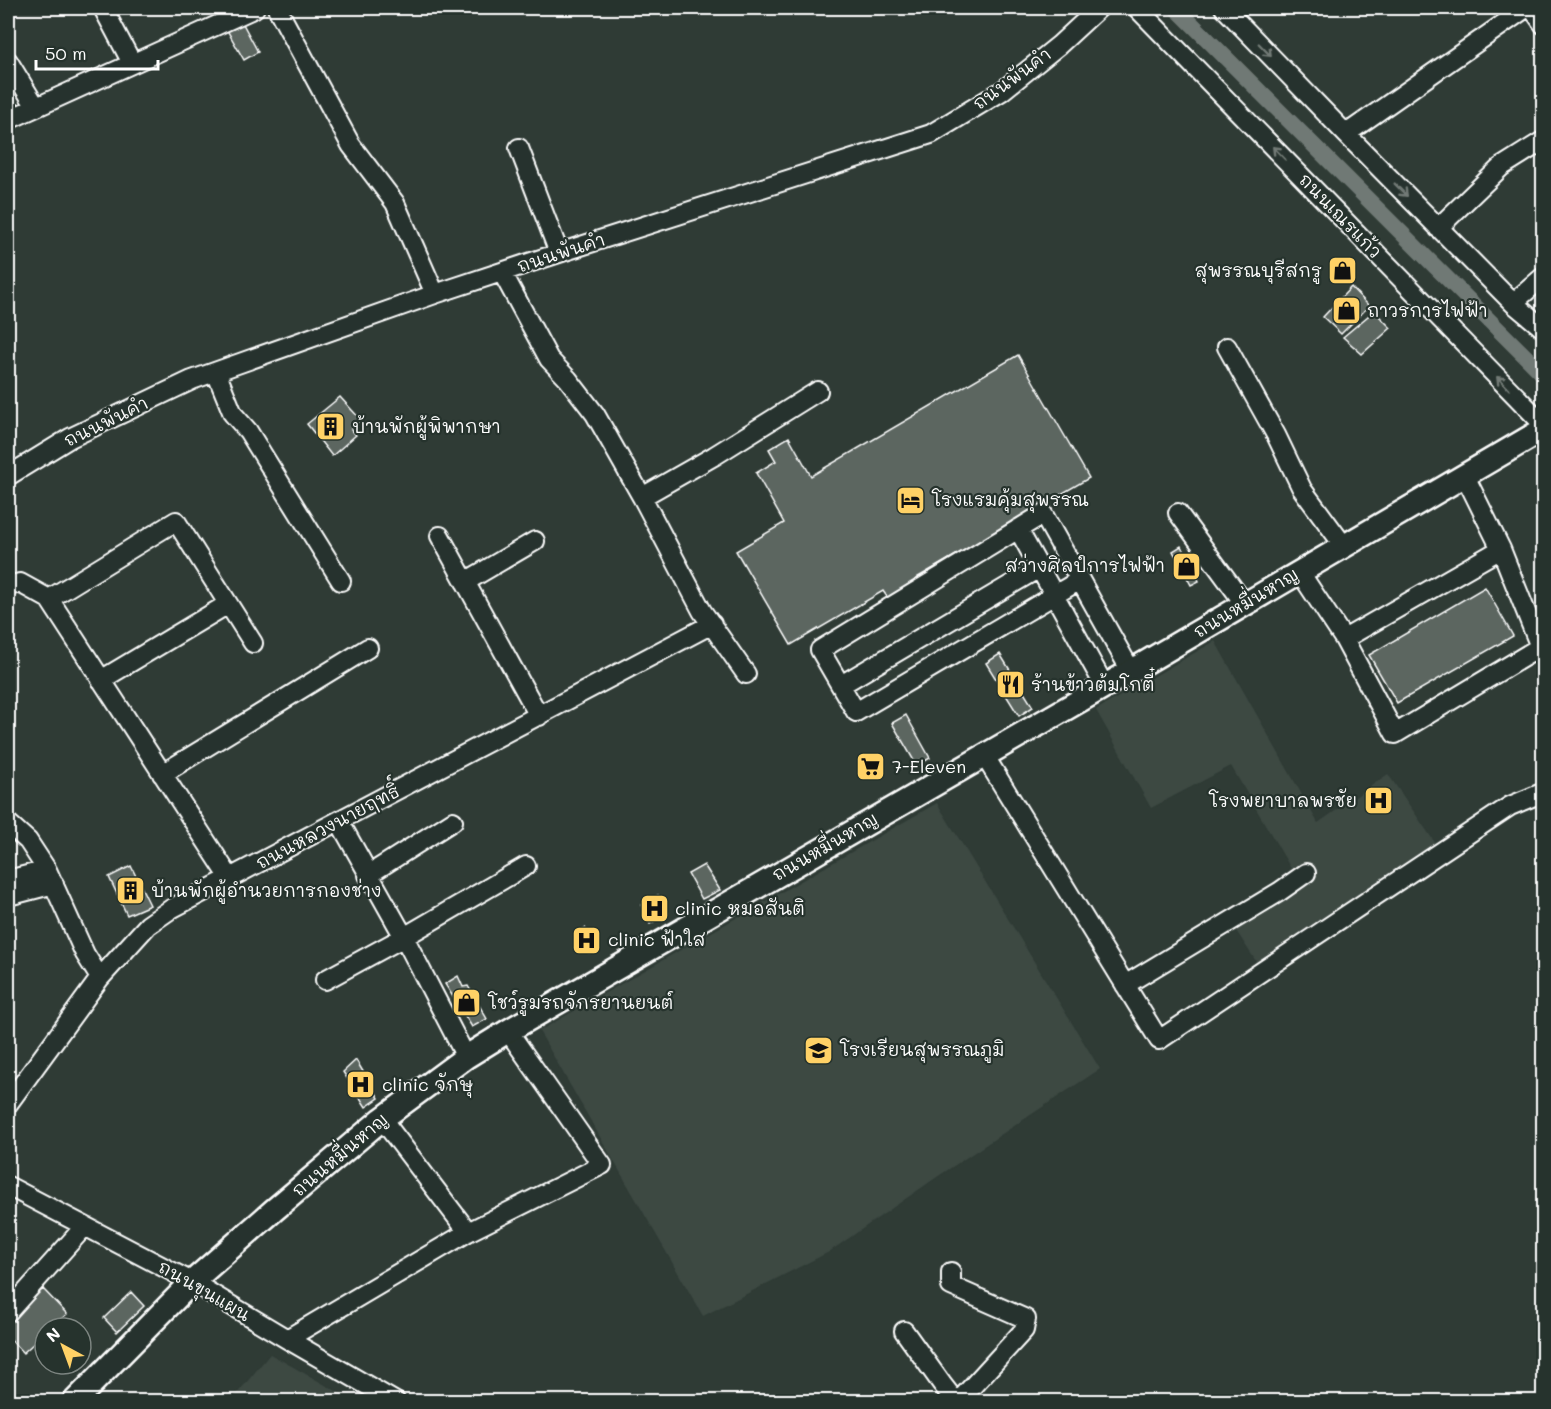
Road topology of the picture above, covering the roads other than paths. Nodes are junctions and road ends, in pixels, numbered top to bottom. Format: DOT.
graph roads {
  1 [pos="103,8"];
  2 [pos="255,8"];
  3 [pos="277,8"];
  4 [pos="1099,8"];
  5 [pos="1137,8"];
  6 [pos="1224,8"];
  7 [pos="1526,8"];
  8 [pos="1532,8"];
  9 [pos="1544,25"];
  10 [pos="8,61"];
  11 [pos="132,63"];
  12 [pos="36,107"];
  13 [pos="8,120"];
  14 [pos="1347,134"];
  15 [pos="1544,140"];
  16 [pos="519,148"];
  17 [pos="1438,228"];
  18 [pos="559,253"];
  19 [pos="502,272"];
  20 [pos="1544,276"];
  21 [pos="435,294"];
  22 [pos="1513,303"];
  23 [pos="1544,329"];
  24 [pos="1227,347"];
  25 [pos="216,372"];
  26 [pos="818,391"];
  27 [pos="1544,427"];
  28 [pos="8,476"];
  29 [pos="1465,476"];
  30 [pos="642,497"];
  31 [pos="1178,513"];
  32 [pos="1018,529"];
  33 [pos="440,536"];
  34 [pos="535,541"];
  35 [pos="1344,546"];
  36 [pos="1501,549"];
  37 [pos="1040,568"];
  38 [pos="1299,572"];
  39 [pos="1080,580"];
  40 [pos="341,581"];
  41 [pos="465,582"];
  42 [pos="8,586"];
  43 [pos="1054,594"];
  44 [pos="49,599"];
  45 [pos="1244,603"];
  46 [pos="228,604"];
  47 [pos="712,624"];
  48 [pos="1344,639"];
  49 [pos="253,643"];
  50 [pos="368,648"];
  51 [pos="1131,671"];
  52 [pos="746,674"];
  53 [pos="101,680"];
  54 [pos="1104,685"];
  55 [pos="841,686"];
  56 [pos="539,716"];
  57 [pos="984,754"];
  58 [pos="162,774"];
  59 [pos="1544,792"];
  60 [pos="339,821"];
  61 [pos="453,821"];
  62 [pos="8,824"];
  63 [pos="526,866"];
  64 [pos="1306,873"];
  65 [pos="368,875"];
  66 [pos="50,877"];
  67 [pos="230,878"];
  68 [pos="8,880"];
  69 [pos="8,896"];
  70 [pos="404,937"];
  71 [pos="100,978"];
  72 [pos="325,980"];
  73 [pos="1125,985"];
  74 [pos="508,1031"];
  75 [pos="466,1056"];
  76 [pos="8,1104"];
  77 [pos="382,1119"];
  78 [pos="8,1186"];
  79 [pos="85,1226"];
  80 [pos="468,1232"];
  81 [pos="951,1272"];
  82 [pos="192,1282"];
  83 [pos="8,1312"];
  84 [pos="904,1331"];
  85 [pos="287,1339"];
  86 [pos="74,1401"];
  87 [pos="396,1401"];
  88 [pos="957,1401"];
  1 -- 11 [label="street"];
  2 -- 11 [label="street"];
  3 -- 21 [label="street"];
  4 -- 18 [label="street, ถนนพันคำ"];
  27 -- 5 [label="street, ถนนเณรแก้ว, one-way"];
  6 -- 14 [label="street, one-way"];
  7 -- 14 [label="street"];
  8 -- 9 [label="street"];
  10 -- 12 [label="street"];
  11 -- 12 [label="street"];
  12 -- 13 [label="street"];
  14 -- 17 [label="street, one-way"];
  15 -- 17 [label="street"];
  16 -- 18 [label="street"];
  17 -- 22 [label="street"];
  18 -- 19 [label="street, ถนนพันคำ"];
  19 -- 21 [label="street, ถนนพันคำ"];
  19 -- 30 [label="street"];
  20 -- 22 [label="street"];
  21 -- 25 [label="street, ถนนพันคำ"];
  22 -- 23 [label="street"];
  24 -- 35 [label="street"];
  25 -- 28 [label="street, ถนนพันคำ"];
  25 -- 40 [label="street"];
  26 -- 30 [label="street"];
  27 -- 29 [label="main road, ถนนหมื่นหาญ"];
  29 -- 35 [label="main road, ถนนหมื่นหาญ"];
  29 -- 36 [label="street"];
  30 -- 47 [label="street"];
  31 -- 45 [label="street"];
  32 -- 37 [label="street"];
  32 -- 39 [label="street"];
  32 -- 55 [label="street"];
  33 -- 41 [label="street"];
  34 -- 41 [label="street"];
  35 -- 38 [label="main road, ถนนหมื่นหาญ"];
  36 -- 48 [label="street"];
  36 -- 48 [label="street"];
  37 -- 43 [label="street"];
  37 -- 55 [label="street"];
  38 -- 45 [label="main road, ถนนหมื่นหาญ"];
  38 -- 48 [label="street"];
  39 -- 43 [label="street"];
  39 -- 51 [label="street"];
  41 -- 56 [label="street"];
  42 -- 44 [label="street"];
  43 -- 54 [label="street"];
  43 -- 55 [label="street"];
  44 -- 46 [label="street"];
  44 -- 53 [label="street"];
  45 -- 51 [label="main road, ถนนหมื่นหาญ"];
  46 -- 49 [label="street"];
  46 -- 53 [label="street"];
  47 -- 52 [label="street"];
  47 -- 56 [label="street, ถนนหลวงนายฤทธิ์"];
  50 -- 58 [label="street"];
  51 -- 54 [label="main road, ถนนหมื่นหาญ"];
  53 -- 58 [label="street"];
  54 -- 57 [label="main road, ถนนหมื่นหาญ"];
  56 -- 60 [label="street, ถนนหลวงนายฤทธิ์"];
  57 -- 73 [label="street"];
  57 -- 74 [label="main road, ถนนหมื่นหาญ"];
  58 -- 67 [label="street"];
  59 -- 73 [label="street"];
  60 -- 65 [label="street"];
  60 -- 67 [label="street, ถนนหลวงนายฤทธิ์"];
  61 -- 65 [label="street"];
  62 -- 66 [label="street"];
  63 -- 70 [label="street"];
  64 -- 73 [label="street"];
  65 -- 70 [label="street"];
  66 -- 68 [label="street"];
  66 -- 69 [label="street"];
  66 -- 71 [label="street"];
  67 -- 71 [label="street, ถนนหลวงนายฤทธิ์"];
  70 -- 72 [label="street"];
  70 -- 75 [label="street"];
  71 -- 76 [label="street, ถนนหลวงนายฤทธิ์"];
  74 -- 75 [label="main road, ถนนหมื่นหาญ"];
  74 -- 80 [label="street"];
  75 -- 77 [label="main road, ถนนหมื่นหาญ"];
  77 -- 80 [label="street"];
  77 -- 82 [label="main road, ถนนหมื่นหาญ"];
  78 -- 79 [label="street, ถนนขุนแผน"];
  79 -- 82 [label="street, ถนนขุนแผน"];
  79 -- 83 [label="street"];
  80 -- 85 [label="street"];
  81 -- 88 [label="street"];
  82 -- 85 [label="street, ถนนขุนแผน"];
  82 -- 86 [label="main road, ถนนหมื่นหาญ"];
  84 -- 88 [label="street"];
  85 -- 87 [label="street, ถนนขุนแผน"];
}
